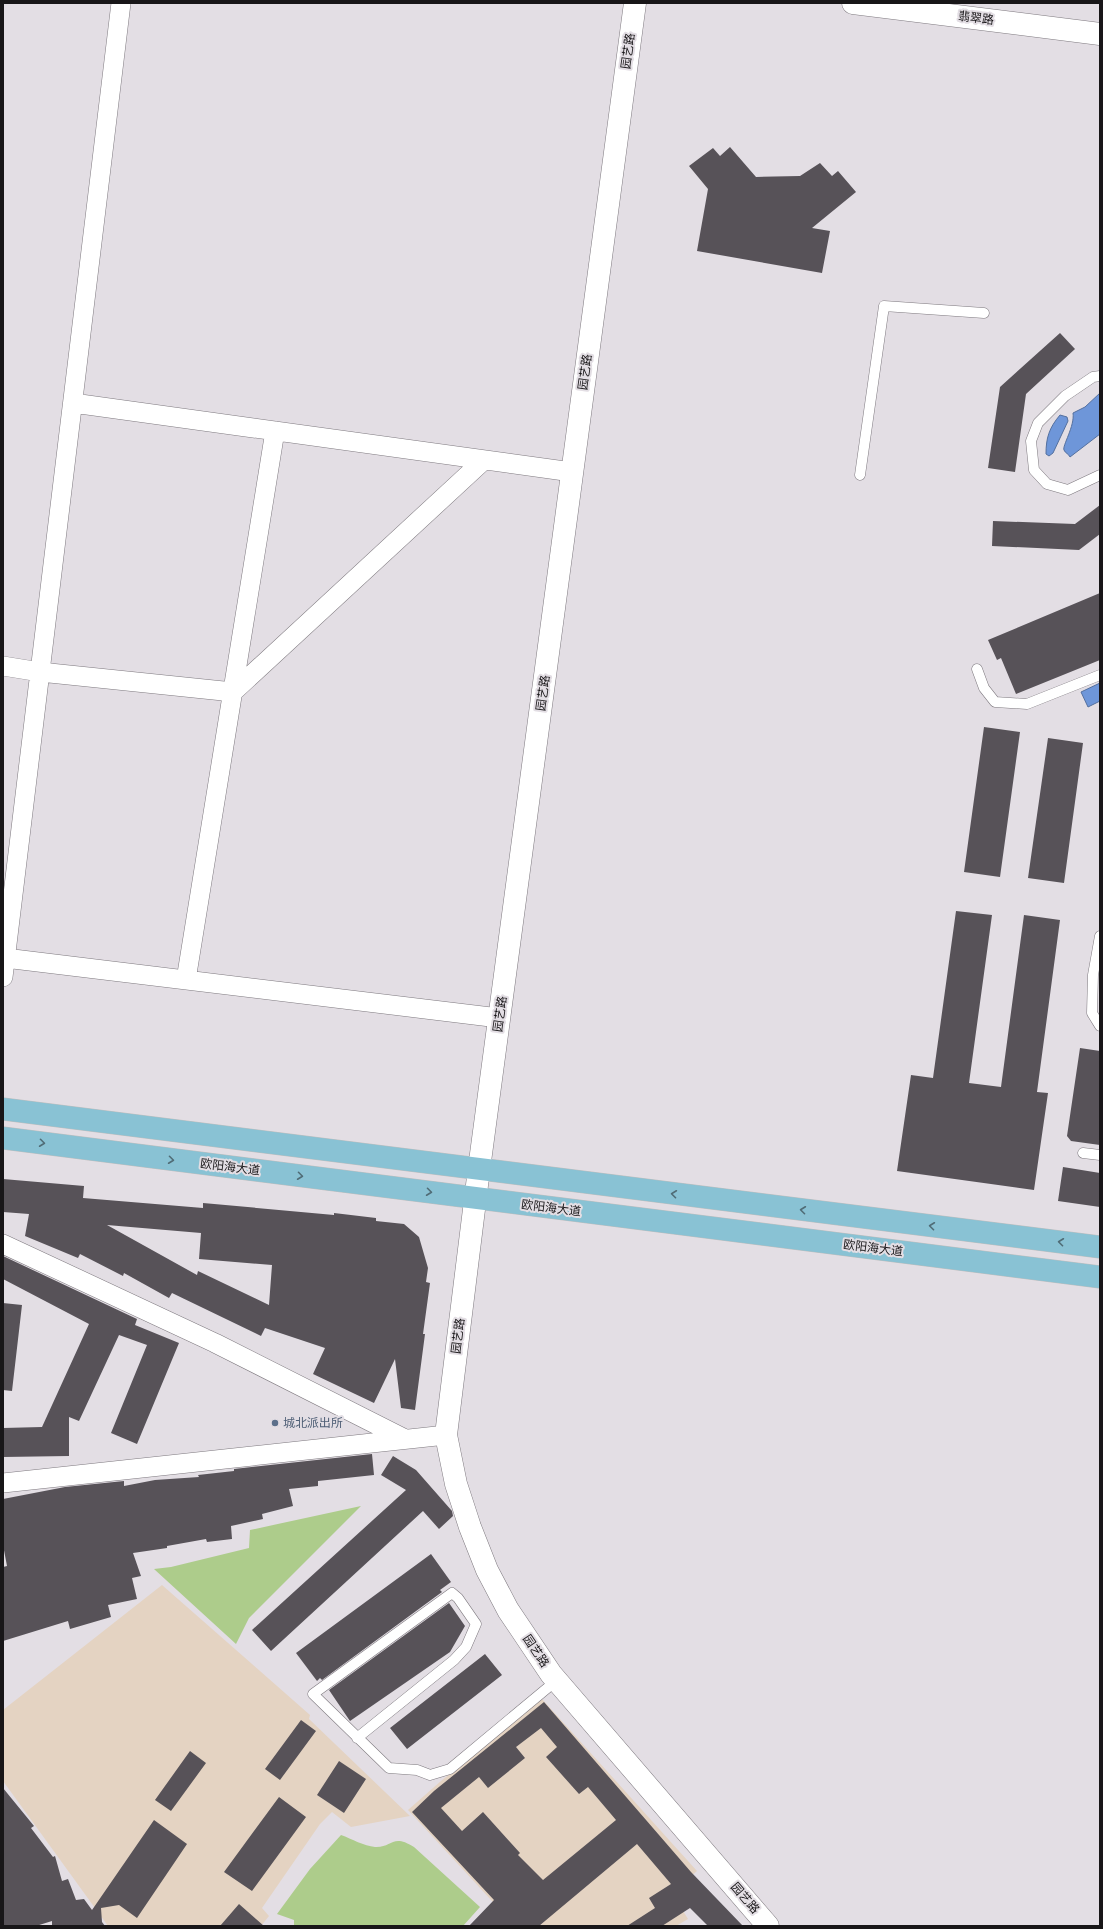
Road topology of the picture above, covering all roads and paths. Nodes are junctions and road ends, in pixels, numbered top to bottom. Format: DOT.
graph roads {
  1 [pos="121,3"];
  2 [pos="634,3"];
  3 [pos="853,3"];
  4 [pos="1100,34"];
  5 [pos="984,313"];
  6 [pos="1100,376"];
  7 [pos="73,403"];
  8 [pos="275,431"];
  9 [pos="484,460"];
  10 [pos="572,472"];
  11 [pos="860,475"];
  12 [pos="1100,475"];
  13 [pos="3,666"];
  14 [pos="977,669"];
  15 [pos="40,672"];
  16 [pos="1100,675"];
  17 [pos="233,692"];
  18 [pos="1100,936"];
  19 [pos="5,958"];
  20 [pos="3,977"];
  21 [pos="186,980"];
  22 [pos="499,1018"];
  23 [pos="1100,1026"];
  24 [pos="3,1109"];
  25 [pos="3,1138"];
  26 [pos="1083,1153"];
  27 [pos="1100,1155"];
  28 [pos="479,1169"];
  29 [pos="476,1198"];
  30 [pos="3,1244"];
  31 [pos="1100,1247"];
  32 [pos="1100,1277"];
  33 [pos="446,1435"];
  34 [pos="405,1439"];
  35 [pos="3,1483"];
  36 [pos="557,1680"];
  37 [pos="357,1738"];
  38 [pos="768,1926"];
  1 -- 7 [label="street"];
  2 -- 10 [label="street, 园艺路"];
  3 -- 4 [label="street, 翡翠路"];
  5 -- 11 [label="lane"];
  6 -- 12 [label="lane"];
  7 -- 8 [label="street"];
  7 -- 15 [label="street"];
  8 -- 9 [label="street"];
  8 -- 17 [label="street"];
  9 -- 10 [label="street"];
  9 -- 17 [label="street"];
  10 -- 22 [label="street, 园艺路"];
  13 -- 15 [label="street"];
  14 -- 16 [label="lane"];
  15 -- 17 [label="street"];
  15 -- 19 [label="street"];
  17 -- 21 [label="street"];
  18 -- 23 [label="lane"];
  19 -- 20 [label="street"];
  19 -- 21 [label="street"];
  21 -- 22 [label="street"];
  22 -- 28 [label="street, 园艺路"];
  24 -- 28 [label="main road"];
  25 -- 29 [label="main road, 欧阳海大道, one-way"];
  26 -- 27 [label="lane"];
  28 -- 29 [label="street, 园艺路"];
  31 -- 28 [label="main road, one-way"];
  29 -- 32 [label="main road, 欧阳海大道"];
  29 -- 33 [label="street, 园艺路"];
  30 -- 34 [label="street"];
  33 -- 34 [label="street"];
  33 -- 36 [label="street, 园艺路"];
  34 -- 35 [label="street"];
  36 -- 37 [label="lane"];
  36 -- 38 [label="street, 园艺路"];
  37 -- 37 [label="lane"];
}
